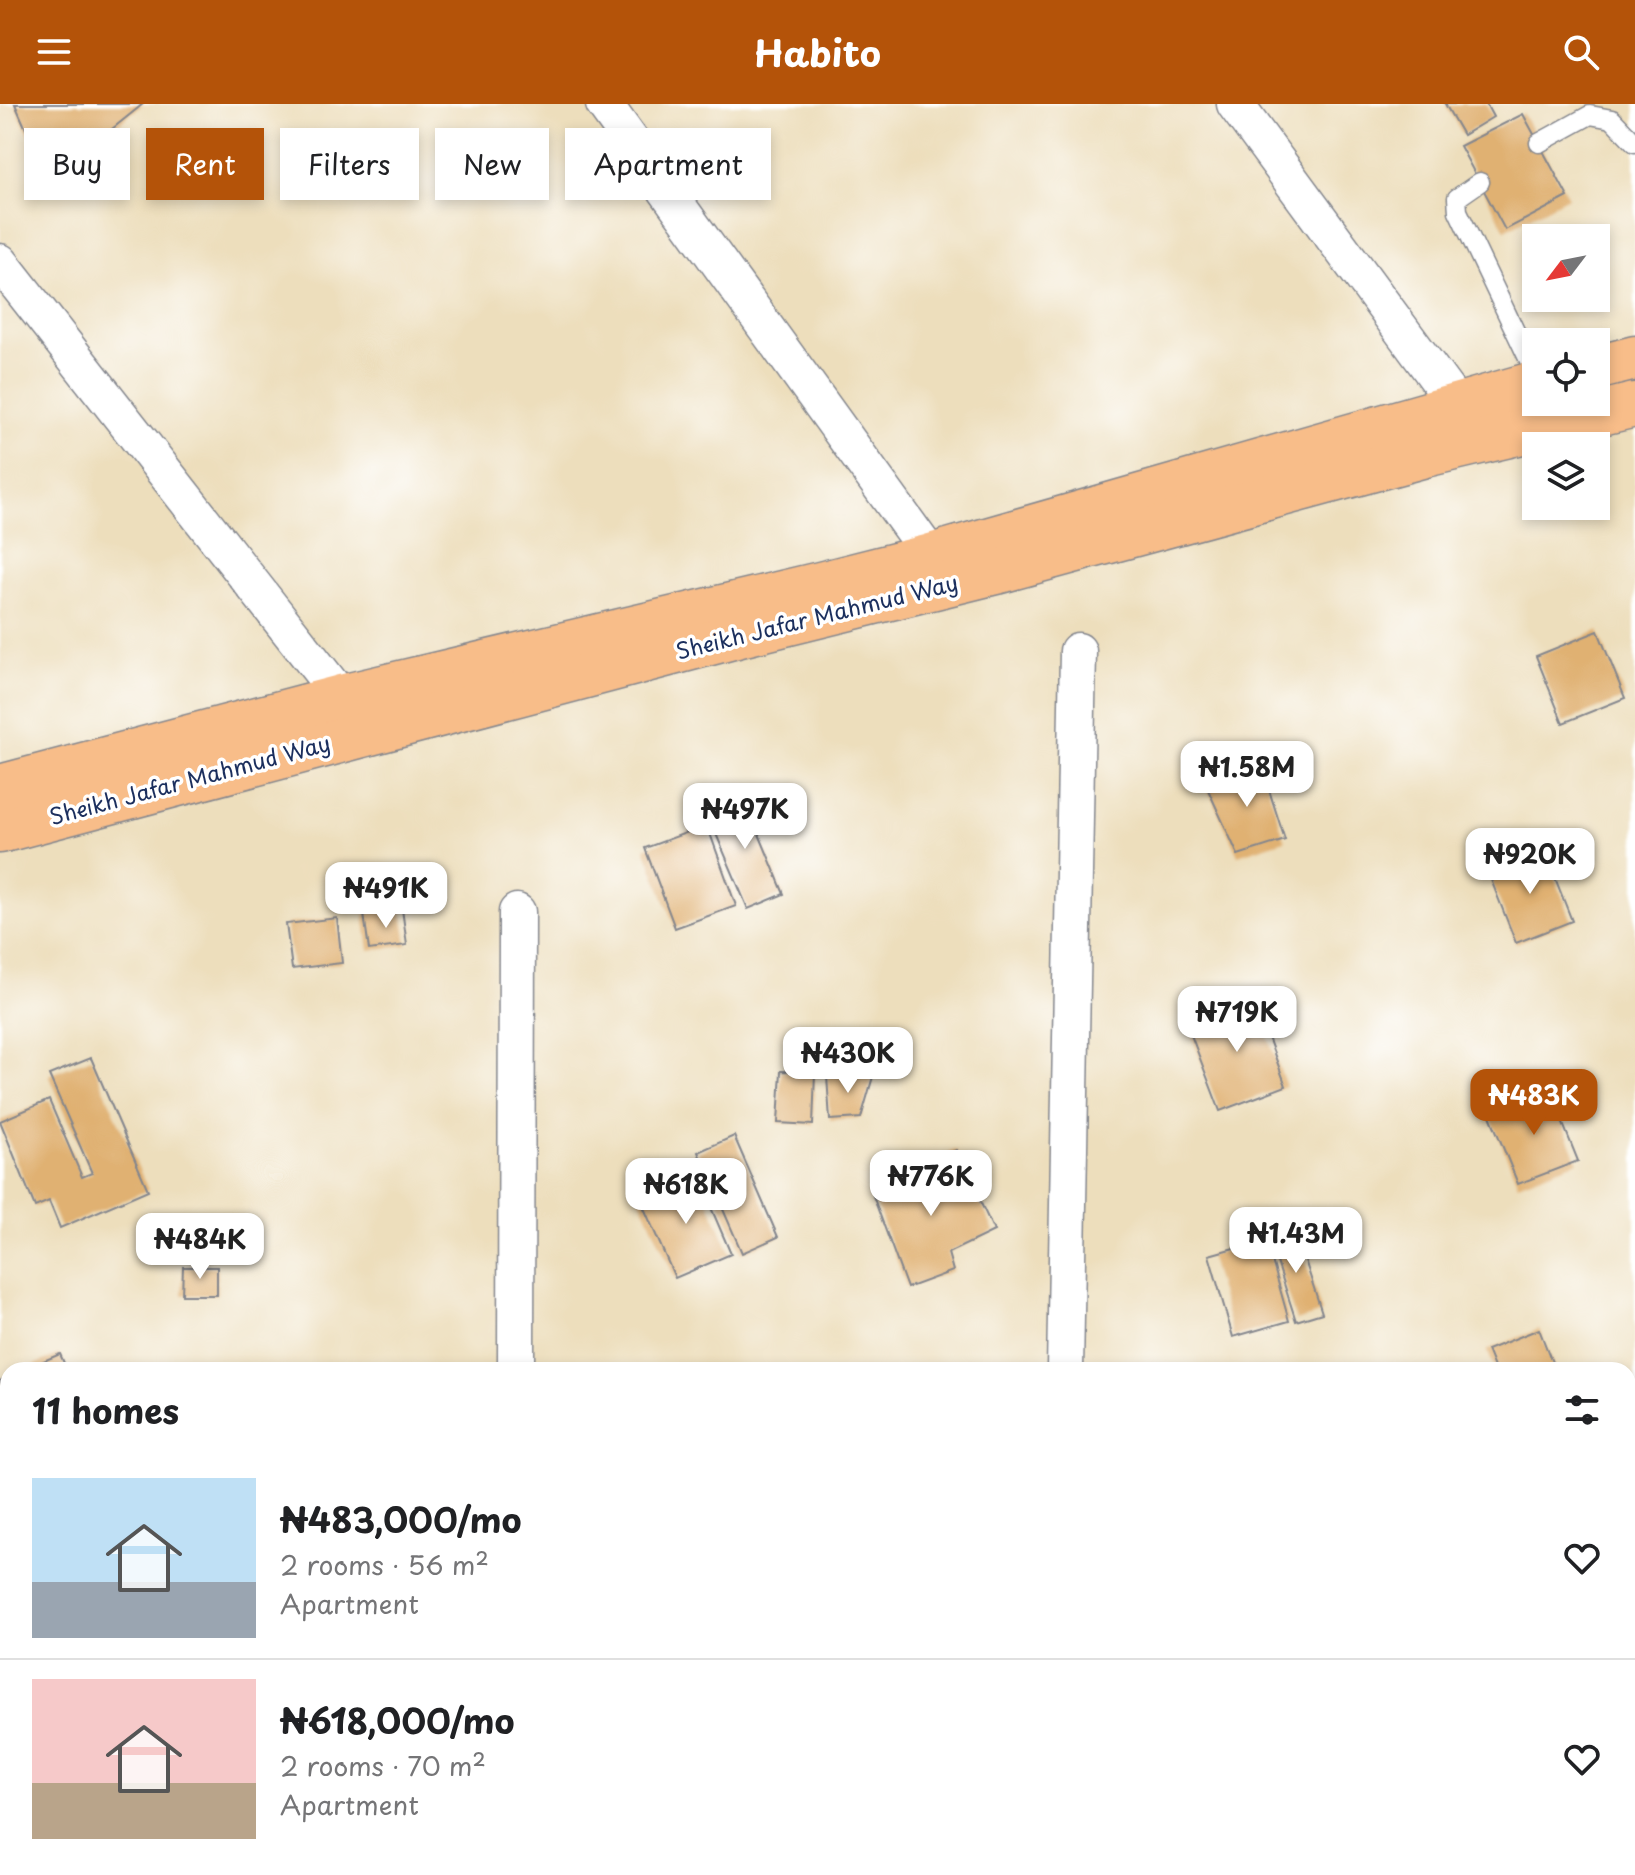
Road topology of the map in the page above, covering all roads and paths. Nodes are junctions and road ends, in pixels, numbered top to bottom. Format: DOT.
graph roads {
  1 [pos="604,104"];
  2 [pos="1235,104"];
  3 [pos="1539,143"];
  4 [pos="1635,143"];
  5 [pos="1480,182"];
  6 [pos="0,262"];
  7 [pos="1522,346"];
  8 [pos="1635,358"];
  9 [pos="1610,364"];
  10 [pos="1522,387"];
  11 [pos="1456,404"];
  12 [pos="1635,405"];
  13 [pos="931,556"];
  14 [pos="1078,651"];
  15 [pos="341,697"];
  16 [pos="0,787"];
  17 [pos="0,831"];
  18 [pos="517,912"];
  19 [pos="516,1362"];
  20 [pos="1065,1362"];
  1 -- 13 [label="street"];
  2 -- 11 [label="street"];
  3 -- 4 [label="lane"];
  5 -- 7 [label="lane"];
  6 -- 15 [label="street"];
  8 -- 9 [label="main road"];
  10 -- 11 [label="main road, Sheikh Jafar Mahmud Way"];
  11 -- 13 [label="main road, Sheikh Jafar Mahmud Way"];
  12 -- 17 [label="main road, Sheikh Jafar Mahmud Way"];
  13 -- 15 [label="main road, Sheikh Jafar Mahmud Way"];
  14 -- 20 [label="street"];
  15 -- 16 [label="main road, Sheikh Jafar Mahmud Way"];
  18 -- 19 [label="street"];
}
